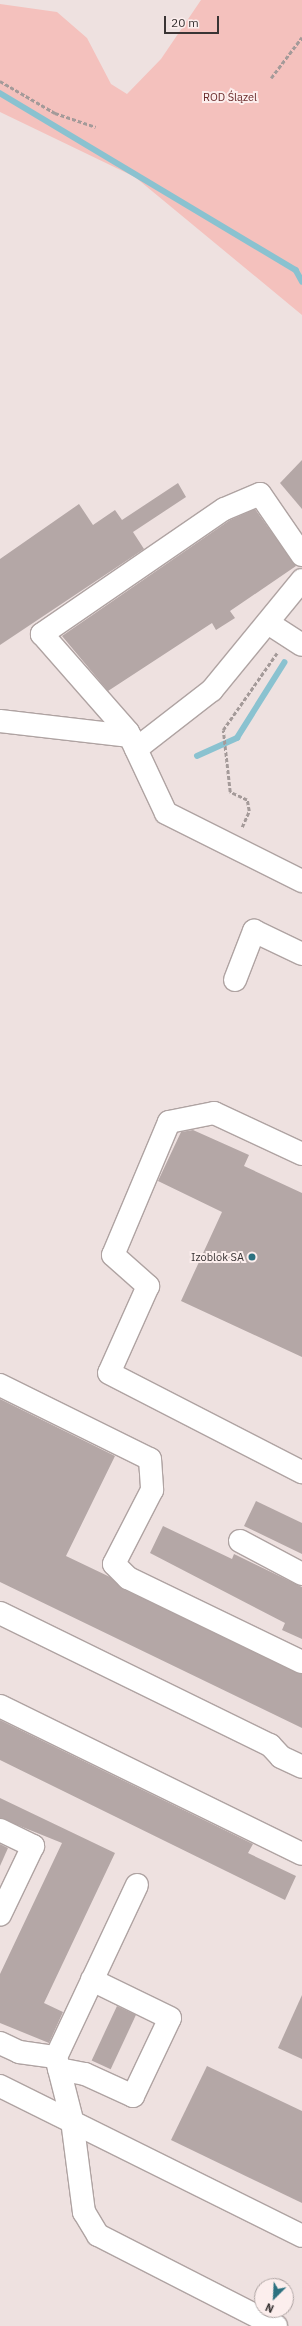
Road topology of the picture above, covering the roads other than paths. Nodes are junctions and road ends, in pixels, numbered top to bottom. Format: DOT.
graph roads {
  1 [pos="302,555"];
  2 [pos="302,580"];
  3 [pos="268,623"];
  4 [pos="302,645"];
  5 [pos="0,721"];
  6 [pos="133,742"];
  7 [pos="302,881"];
  8 [pos="302,954"];
  9 [pos="234,980"];
  10 [pos="302,1154"];
  11 [pos="0,1385"];
  12 [pos="302,1472"];
  13 [pos="240,1542"];
  14 [pos="302,1574"];
  15 [pos="0,1613"];
  16 [pos="0,1627"];
  17 [pos="302,1662"];
  18 [pos="0,1706"];
  19 [pos="281,1757"];
  20 [pos="302,1767"];
  21 [pos="0,1830"];
  22 [pos="302,1854"];
  23 [pos="137,1885"];
  24 [pos="0,1915"];
  25 [pos="92,1980"];
  26 [pos="0,2043"];
  27 [pos="58,2063"];
  28 [pos="0,2086"];
  29 [pos="72,2120"];
  30 [pos="302,2236"];
  31 [pos="276,2326"];
  1 -- 6 [label="lane"];
  2 -- 3 [label="lane"];
  3 -- 4 [label="lane"];
  3 -- 6 [label="lane"];
  5 -- 6 [label="lane"];
  6 -- 7 [label="lane"];
  8 -- 9 [label="lane"];
  10 -- 12 [label="lane"];
  11 -- 17 [label="lane"];
  13 -- 14 [label="lane"];
  15 -- 19 [label="lane"];
  16 -- 19 [label="lane"];
  18 -- 22 [label="lane"];
  19 -- 20 [label="lane"];
  21 -- 24 [label="lane"];
  23 -- 25 [label="lane"];
  25 -- 27 [label="lane"];
  25 -- 27 [label="lane"];
  26 -- 27 [label="lane"];
  27 -- 29 [label="lane"];
  28 -- 29 [label="lane"];
  29 -- 30 [label="lane"];
  29 -- 31 [label="lane"];
}
